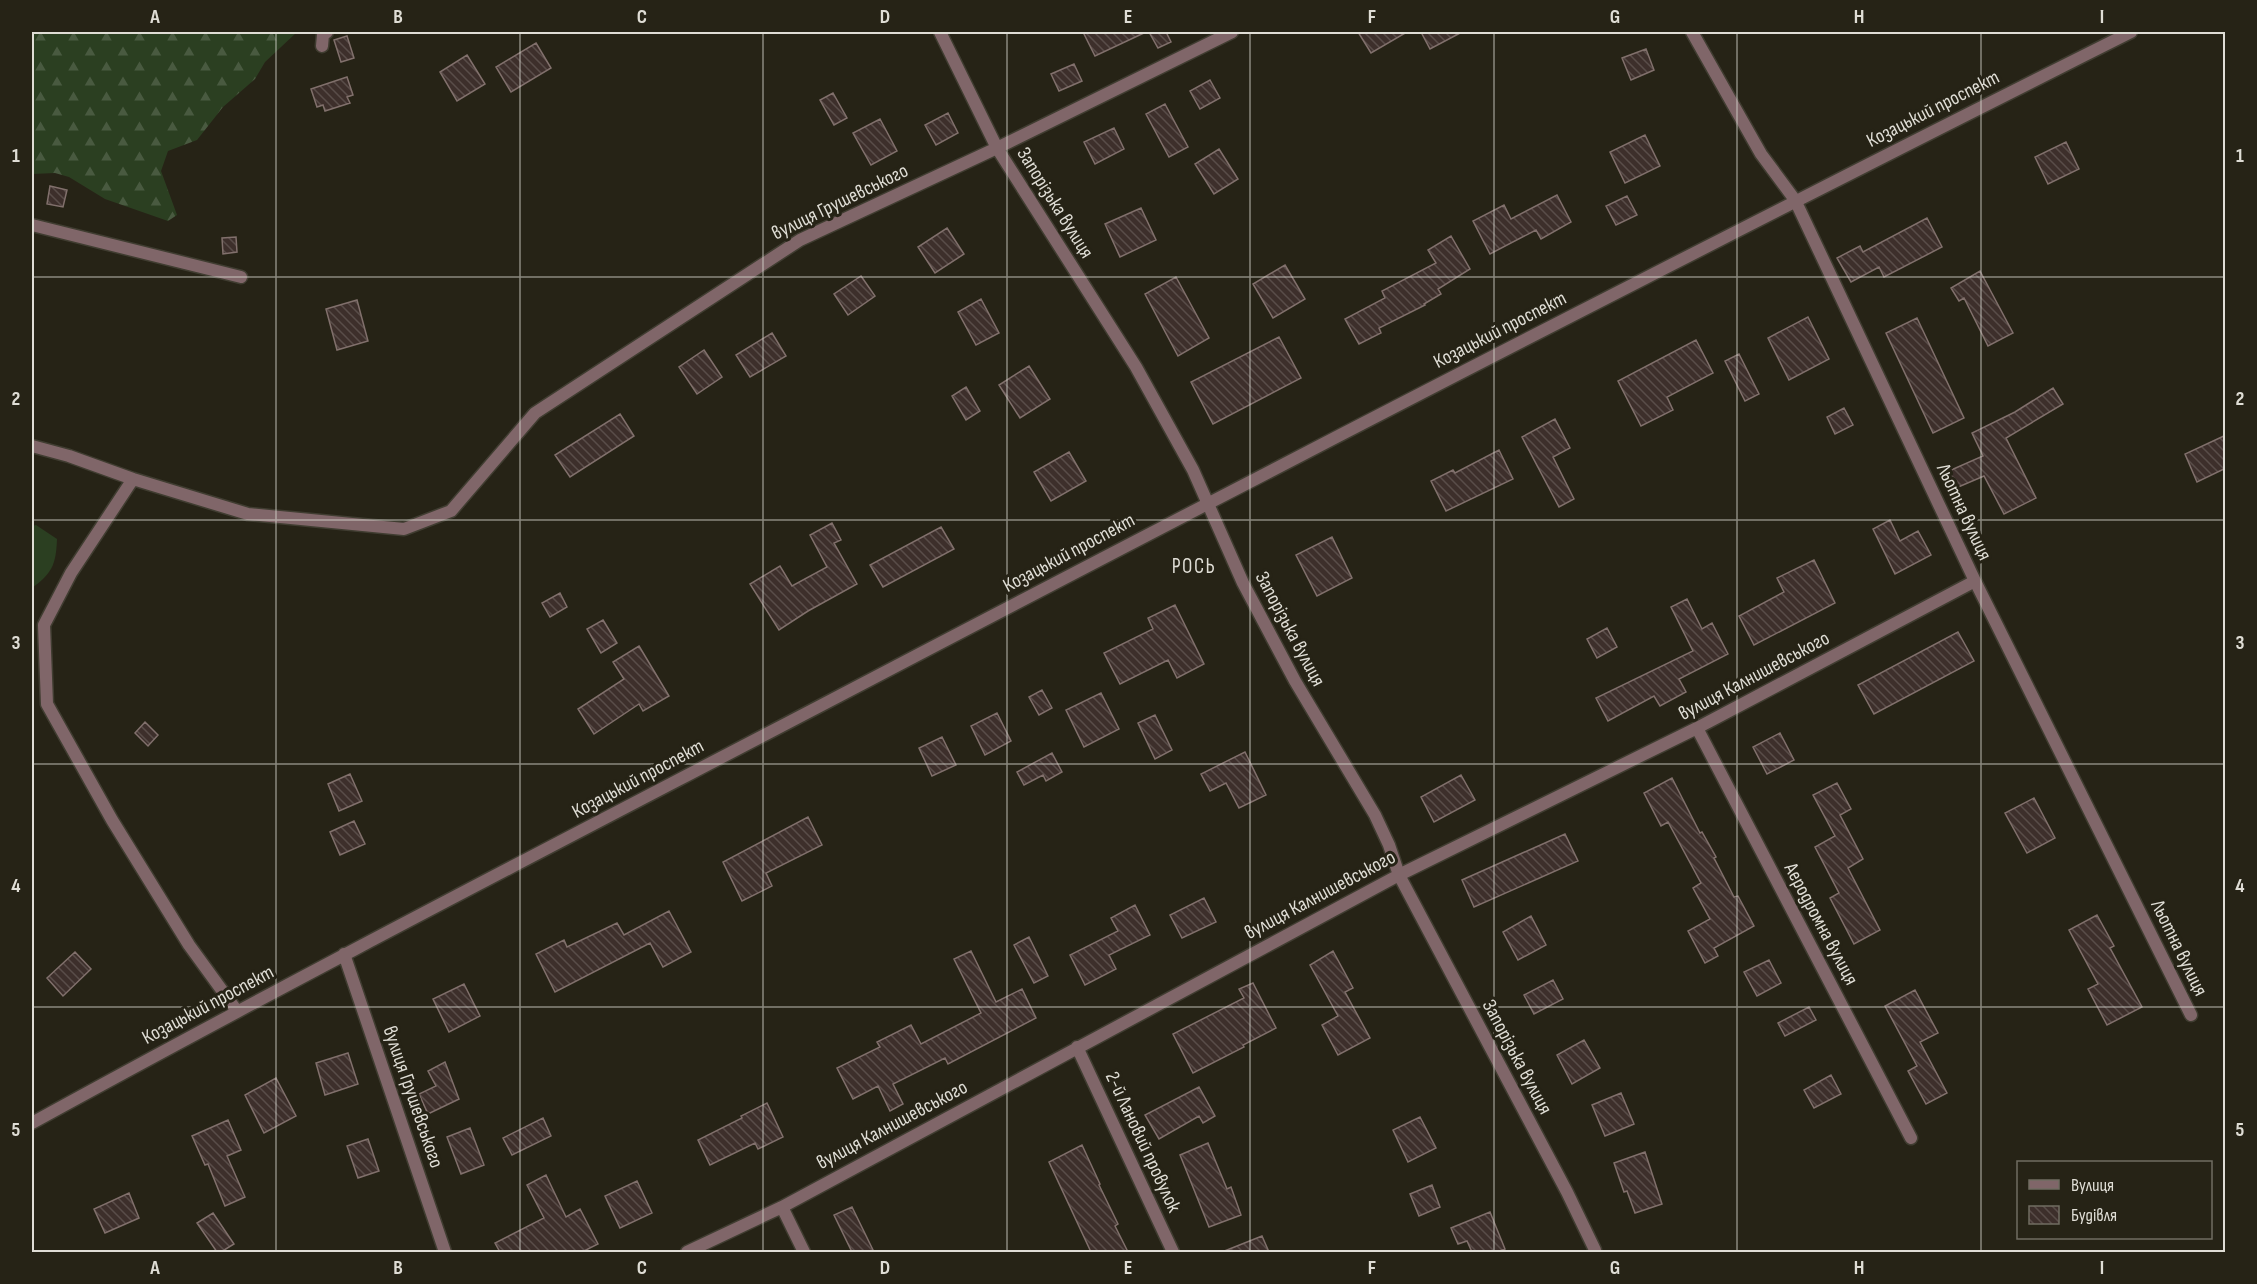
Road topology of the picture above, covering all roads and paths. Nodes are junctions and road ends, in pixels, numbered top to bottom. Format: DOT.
graph roads {
  1 [pos="327,32"];
  2 [pos="940,32"];
  3 [pos="1232,32"];
  4 [pos="1692,32"];
  5 [pos="2131,32"];
  6 [pos="322,46"];
  7 [pos="997,148"];
  8 [pos="1795,200"];
  9 [pos="32,225"];
  10 [pos="241,277"];
  11 [pos="32,446"];
  12 [pos="134,479"];
  13 [pos="1208,502"];
  14 [pos="1975,581"];
  15 [pos="1697,728"];
  16 [pos="1399,875"];
  17 [pos="344,954"];
  18 [pos="237,1011"];
  19 [pos="2191,1016"];
  20 [pos="1077,1047"];
  21 [pos="32,1123"];
  22 [pos="1911,1138"];
  23 [pos="782,1207"];
  24 [pos="1595,1250"];
  25 [pos="445,1252"];
  26 [pos="687,1252"];
  27 [pos="804,1252"];
  28 [pos="1173,1252"];
  1 -- 6 [label="street"];
  2 -- 7 [label="street, Запорізька вулиця"];
  3 -- 7 [label="street, вулиця Грушевського"];
  4 -- 8 [label="street, Льотна вулиця"];
  5 -- 8 [label="street, Козацький проспект"];
  7 -- 12 [label="street, вулиця Грушевського"];
  7 -- 13 [label="street, Запорізька вулиця"];
  8 -- 13 [label="street, Козацький проспект"];
  8 -- 14 [label="street, Льотна вулиця"];
  9 -- 10 [label="street"];
  11 -- 12 [label="street"];
  12 -- 18 [label="street"];
  13 -- 16 [label="street, Запорізька вулиця"];
  13 -- 17 [label="street, Козацький проспект"];
  14 -- 15 [label="street, вулиця Калнишевського"];
  14 -- 19 [label="street, Льотна вулиця"];
  15 -- 16 [label="street, вулиця Калнишевського"];
  15 -- 22 [label="street, Аеродромна вулиця"];
  16 -- 20 [label="street, вулиця Калнишевського"];
  16 -- 24 [label="street, Запорізька вулиця"];
  17 -- 18 [label="street, Козацький проспект"];
  17 -- 25 [label="street, вулиця Грушевського"];
  18 -- 21 [label="street, Козацький проспект"];
  20 -- 23 [label="street, вулиця Калнишевського"];
  20 -- 28 [label="street, 2-й Лановий провулок"];
  23 -- 26 [label="street, вулиця Калнишевського"];
  23 -- 27 [label="street"];
}
